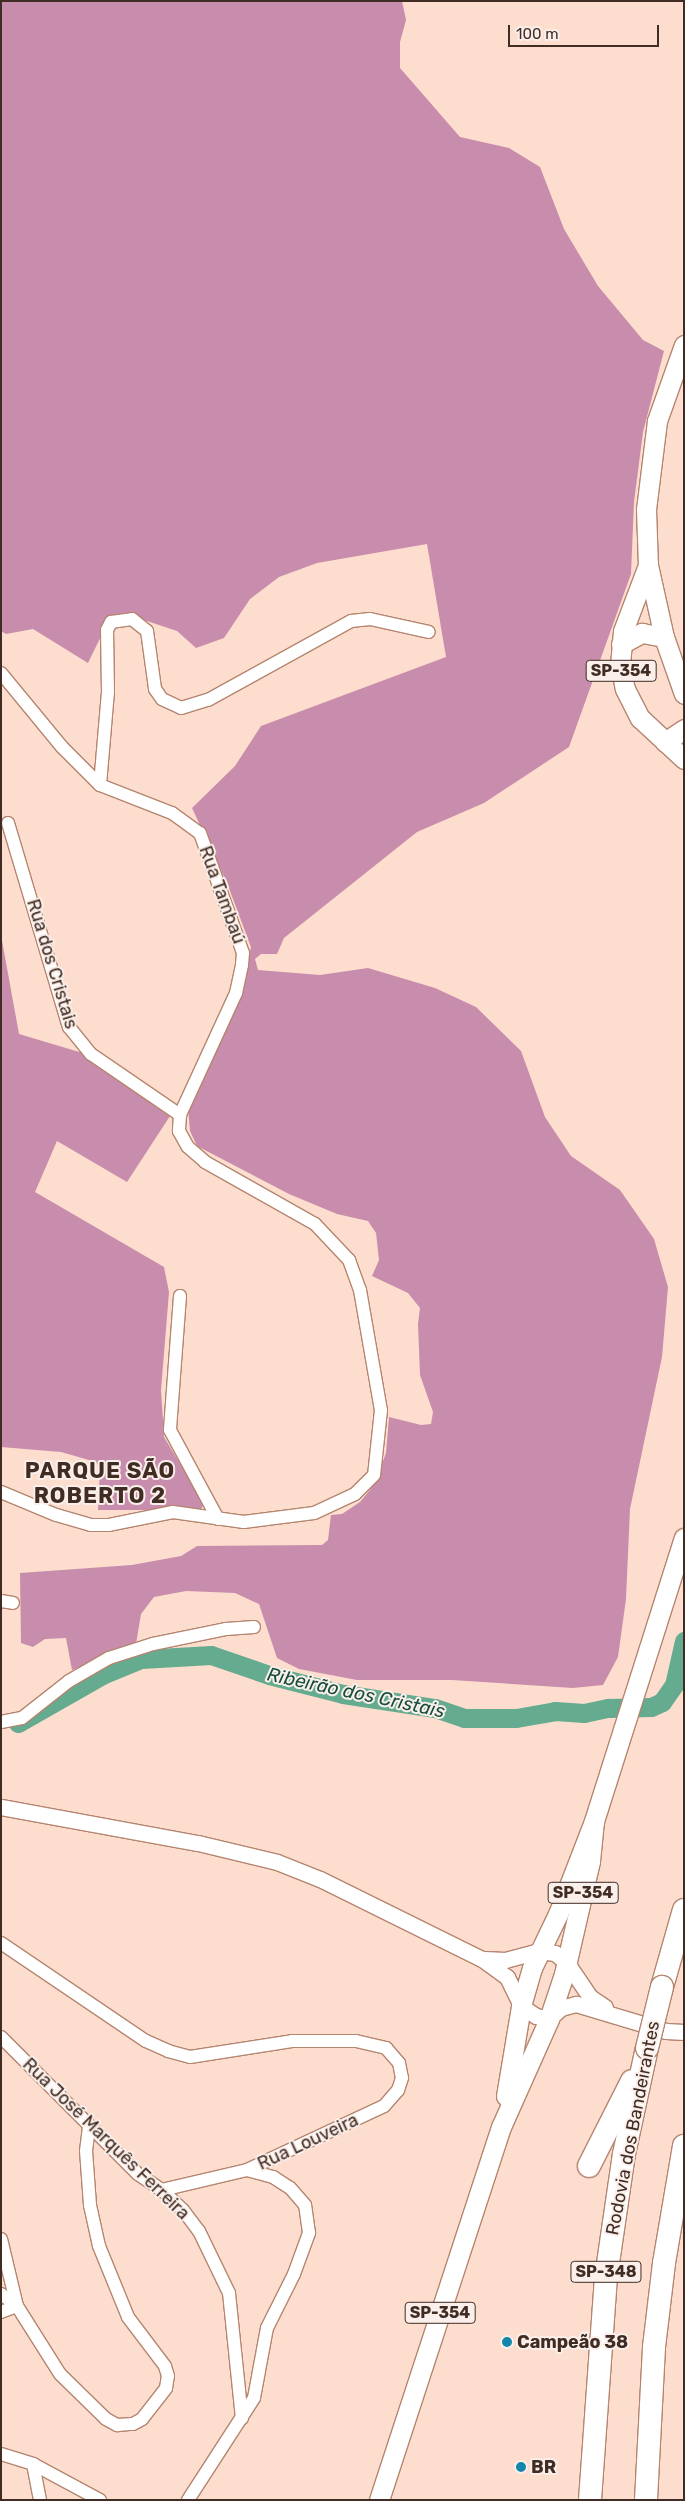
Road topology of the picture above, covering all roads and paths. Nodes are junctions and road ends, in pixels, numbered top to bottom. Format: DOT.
graph roads {
  1 [pos="684,344"];
  2 [pos="648,564"];
  3 [pos="430,632"];
  4 [pos="664,637"];
  5 [pos="621,644"];
  6 [pos="1,673"];
  7 [pos="684,694"];
  8 [pos="684,729"];
  9 [pos="665,742"];
  10 [pos="684,759"];
  11 [pos="100,785"];
  12 [pos="8,823"];
  13 [pos="180,1114"];
  14 [pos="180,1296"];
  15 [pos="1,1492"];
  16 [pos="218,1519"];
  17 [pos="684,1538"];
  18 [pos="254,1628"];
  19 [pos="1,1722"];
  20 [pos="1,1807"];
  21 [pos="594,1821"];
  22 [pos="684,1910"];
  23 [pos="1,1944"];
  24 [pos="539,1951"];
  25 [pos="482,1958"];
  26 [pos="567,1963"];
  27 [pos="522,2006"];
  28 [pos="619,2017"];
  29 [pos="549,2019"];
  30 [pos="684,2032"];
  31 [pos="1,2037"];
  32 [pos="647,2050"];
  33 [pos="89,2126"];
  34 [pos="500,2127"];
  35 [pos="684,2146"];
  36 [pos="589,2166"];
  37 [pos="247,2170"];
  38 [pos="162,2190"];
  39 [pos="1,2239"];
  40 [pos="1,2294"];
  41 [pos="16,2306"];
  42 [pos="1,2312"];
  43 [pos="242,2418"];
  44 [pos="1,2454"];
  45 [pos="33,2464"];
  46 [pos="40,2500"];
  47 [pos="100,2500"];
  48 [pos="188,2500"];
  49 [pos="379,2500"];
  50 [pos="590,2500"];
  51 [pos="646,2500"];
  1 -- 2 [label="main road, SP-354"];
  2 -- 4 [label="main road, SP-354"];
  2 -- 5 [label="main road, SP-354"];
  3 -- 11 [label="street"];
  4 -- 5 [label="main road"];
  4 -- 7 [label="main road, SP-354"];
  5 -- 9 [label="main road, SP-354"];
  6 -- 11 [label="street, Rua Tambaú"];
  8 -- 9 [label="main road"];
  9 -- 10 [label="main road, SP-354"];
  11 -- 13 [label="street, Rua Tambaú"];
  12 -- 13 [label="street, Rua dos Cristais"];
  13 -- 16 [label="street"];
  14 -- 16 [label="street"];
  15 -- 16 [label="street"];
  17 -- 21 [label="main road, SP-354"];
  18 -- 19 [label="street"];
  20 -- 25 [label="street"];
  21 -- 24 [label="main road, SP-354"];
  21 -- 26 [label="main road, SP-354"];
  22 -- 32 [label="highway, Rodovia dos Bandeirantes / SP-348, bridge"];
  23 -- 37 [label="street, Rua Louveira"];
  24 -- 25 [label="street"];
  24 -- 26 [label="street"];
  24 -- 27 [label="main road, SP-354"];
  25 -- 27 [label="street"];
  26 -- 28 [label="street"];
  26 -- 29 [label="main road, SP-354"];
  27 -- 29 [label="street"];
  27 -- 34 [label="main road, SP-354"];
  28 -- 29 [label="street"];
  28 -- 30 [label="street"];
  29 -- 34 [label="main road, SP-354"];
  31 -- 33 [label="street, Rua José Marquês Ferreira"];
  32 -- 36 [label="highway"];
  32 -- 50 [label="highway, Rodovia dos Bandeirantes / SP-348"];
  33 -- 38 [label="street, Rua José Marquês Ferreira"];
  33 -- 41 [label="street"];
  34 -- 49 [label="main road, SP-354"];
  35 -- 51 [label="highway, SP-348"];
  37 -- 38 [label="street, Rua Louveira"];
  37 -- 43 [label="street"];
  38 -- 43 [label="street, Rua José Marquês Ferreira"];
  39 -- 41 [label="street"];
  40 -- 41 [label="street"];
  41 -- 42 [label="street"];
  43 -- 48 [label="street"];
  44 -- 45 [label="street"];
  45 -- 46 [label="street"];
  45 -- 47 [label="street"];
}
